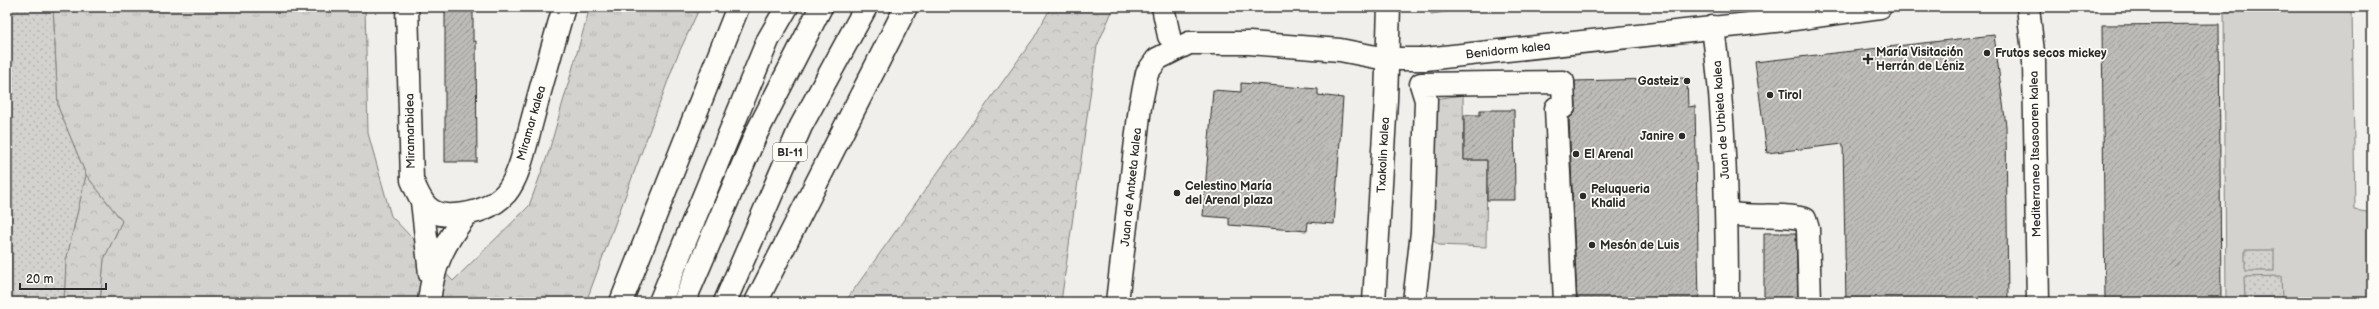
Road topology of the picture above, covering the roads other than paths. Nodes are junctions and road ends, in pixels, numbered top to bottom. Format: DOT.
graph roads {
  1 [pos="407,7"];
  2 [pos="564,7"];
  3 [pos="738,7"];
  4 [pos="787,7"];
  5 [pos="821,7"];
  6 [pos="866,7"];
  7 [pos="906,7"];
  8 [pos="1163,7"];
  9 [pos="1389,7"];
  10 [pos="1880,7"];
  11 [pos="2028,7"];
  12 [pos="1837,10"];
  13 [pos="1713,27"];
  14 [pos="1169,36"];
  15 [pos="1386,59"];
  16 [pos="1147,73"];
  17 [pos="422,201"];
  18 [pos="1727,213"];
  19 [pos="467,214"];
  20 [pos="430,292"];
  21 [pos="621,302"];
  22 [pos="660,302"];
  23 [pos="684,302"];
  24 [pos="725,302"];
  25 [pos="756,302"];
  26 [pos="1117,302"];
  27 [pos="1374,302"];
  28 [pos="1414,302"];
  29 [pos="1565,302"];
  30 [pos="1727,302"];
  31 [pos="1810,302"];
  32 [pos="2038,302"];
  1 -- 17 [label="street, Miramarbidea"];
  2 -- 19 [label="street, Miramar kalea"];
  3 -- 21 [label="street"];
  4 -- 22 [label="street"];
  5 -- 23 [label="street"];
  6 -- 24 [label="street, BI-11"];
  7 -- 25 [label="street"];
  8 -- 14 [label="street"];
  9 -- 15 [label="street, Txakolin kalea"];
  10 -- 12 [label="street, Benidorm kalea"];
  11 -- 32 [label="street, Mediterraneo Itsasoaren kalea"];
  12 -- 13 [label="street, Benidorm kalea"];
  13 -- 15 [label="street, Benidorm kalea"];
  13 -- 18 [label="street, Juan de Urbieta kalea"];
  15 -- 16 [label="street, Benidorm kalea"];
  15 -- 27 [label="street, Txakolin kalea"];
  16 -- 26 [label="street, Juan de Antxeta kalea"];
  17 -- 19 [label="street, Miramarbidea"];
  17 -- 20 [label="street"];
  18 -- 30 [label="street, Juan de Urbieta kalea"];
  18 -- 31 [label="street"];
  19 -- 20 [label="street"];
  28 -- 29 [label="street"];
}
